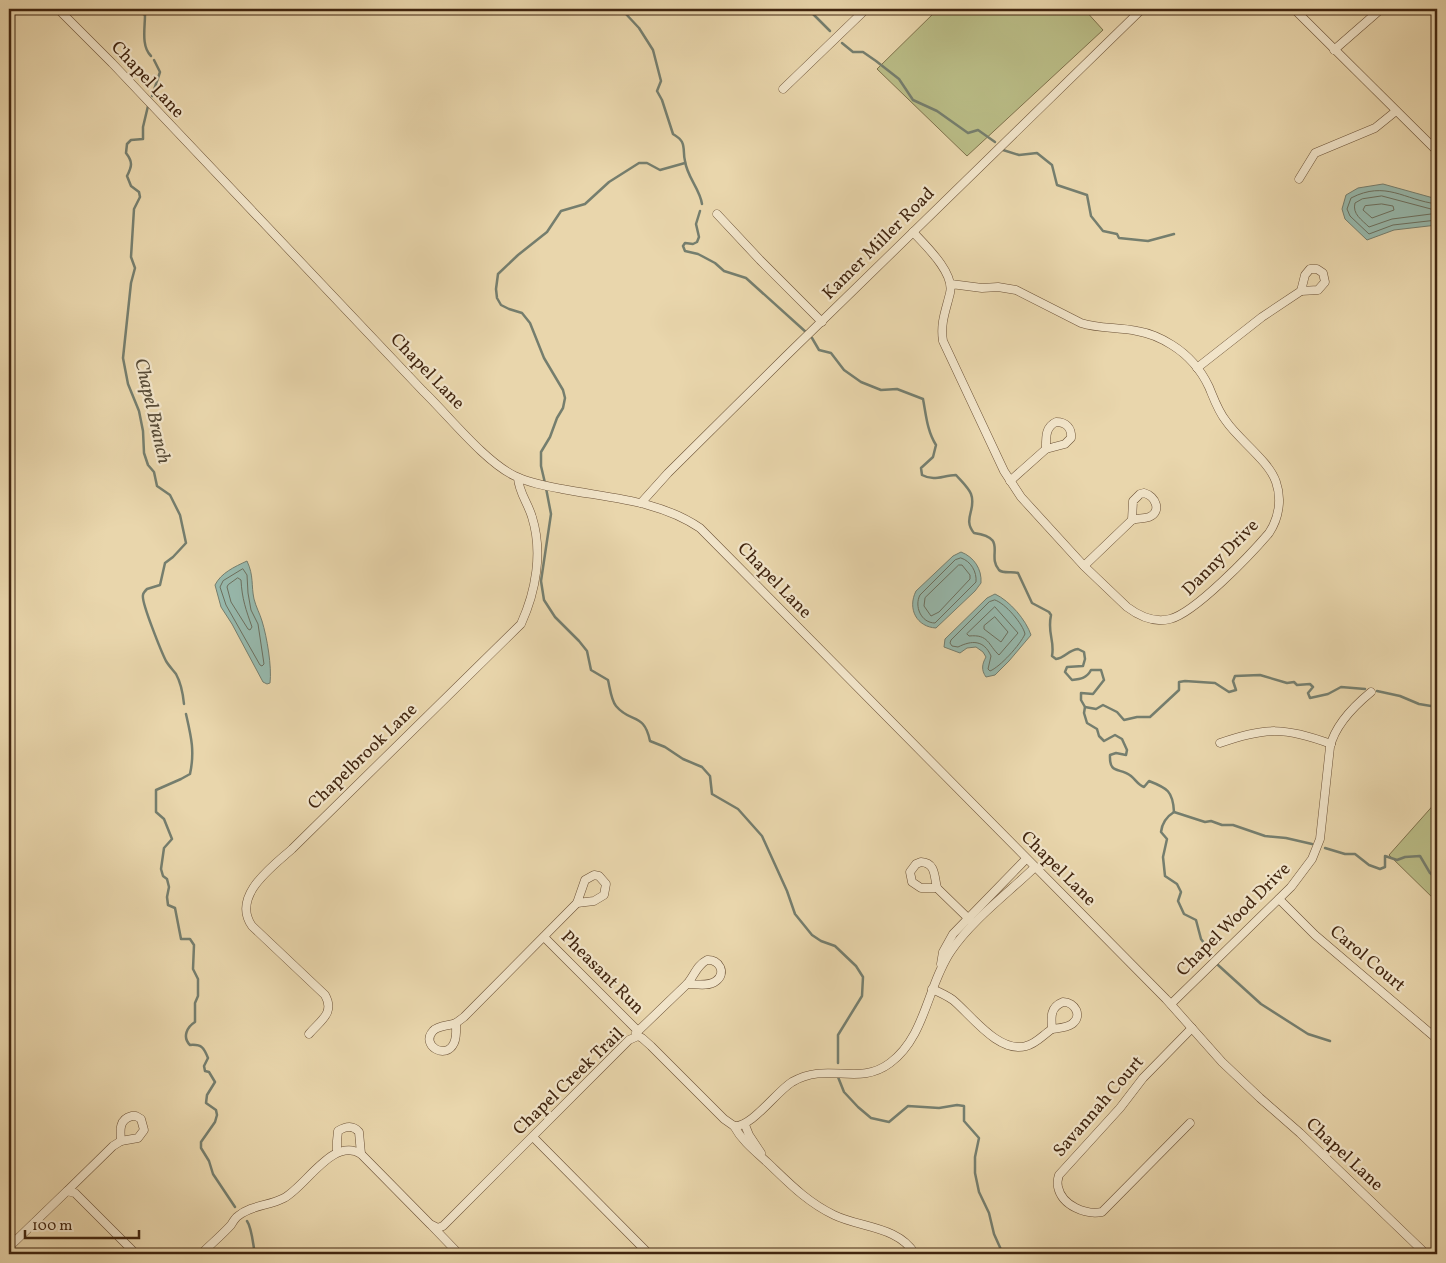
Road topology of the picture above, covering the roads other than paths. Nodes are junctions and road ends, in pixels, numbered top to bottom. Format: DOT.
graph roads {
  1 [pos="58,9"];
  2 [pos="866,9"];
  3 [pos="1142,9"];
  4 [pos="1294,9"];
  5 [pos="1381,9"];
  6 [pos="1334,50"];
  7 [pos="784,89"];
  8 [pos="1396,111"];
  9 [pos="1437,151"];
  10 [pos="1299,179"];
  11 [pos="717,214"];
  12 [pos="913,232"];
  13 [pos="951,284"];
  14 [pos="1301,291"];
  15 [pos="822,322"];
  16 [pos="1198,368"];
  17 [pos="1046,449"];
  18 [pos="518,478"];
  19 [pos="1010,481"];
  20 [pos="641,503"];
  21 [pos="1132,520"];
  22 [pos="1084,566"];
  23 [pos="1371,692"];
  24 [pos="1220,743"];
  25 [pos="1331,744"];
  26 [pos="1026,859"];
  27 [pos="1034,868"];
  28 [pos="937,888"];
  29 [pos="1279,899"];
  30 [pos="577,903"];
  31 [pos="967,919"];
  32 [pos="974,924"];
  33 [pos="544,937"];
  34 [pos="941,966"];
  35 [pos="687,984"];
  36 [pos="932,989"];
  37 [pos="1171,1004"];
  38 [pos="456,1023"];
  39 [pos="1192,1028"];
  40 [pos="1052,1029"];
  41 [pos="638,1031"];
  42 [pos="309,1034"];
  43 [pos="1437,1039"];
  44 [pos="629,1040"];
  45 [pos="1190,1123"];
  46 [pos="745,1125"];
  47 [pos="734,1126"];
  48 [pos="533,1137"];
  49 [pos="121,1141"];
  50 [pos="337,1152"];
  51 [pos="361,1154"];
  52 [pos="766,1161"];
  53 [pos="67,1191"];
  54 [pos="430,1224"];
  55 [pos="9,1247"];
  56 [pos="136,1254"];
  57 [pos="201,1254"];
  58 [pos="459,1254"];
  59 [pos="649,1254"];
  60 [pos="915,1254"];
  61 [pos="1426,1254"];
  1 -- 18 [label="street, Chapel Lane"];
  2 -- 7 [label="street"];
  3 -- 12 [label="street, Kamer Miller Road"];
  4 -- 6 [label="street"];
  5 -- 6 [label="street"];
  6 -- 8 [label="street"];
  8 -- 9 [label="street"];
  8 -- 10 [label="street"];
  11 -- 15 [label="street"];
  12 -- 13 [label="street"];
  12 -- 15 [label="street, Kamer Miller Road"];
  13 -- 16 [label="street, Danny Drive"];
  13 -- 19 [label="street, Danny Drive"];
  14 -- 16 [label="street"];
  15 -- 20 [label="street, Kamer Miller Road"];
  16 -- 22 [label="street, Danny Drive"];
  17 -- 19 [label="street"];
  18 -- 20 [label="street, Chapel Lane"];
  18 -- 42 [label="street, Chapelbrook Lane"];
  19 -- 22 [label="street, Danny Drive"];
  20 -- 26 [label="street, Chapel Lane"];
  21 -- 22 [label="street"];
  23 -- 25 [label="street, Chapel Wood Drive"];
  24 -- 25 [label="street"];
  25 -- 29 [label="street, Chapel Wood Drive"];
  26 -- 27 [label="street, Chapel Lane"];
  26 -- 31 [label="street"];
  27 -- 32 [label="street"];
  27 -- 37 [label="street, Chapel Lane"];
  28 -- 31 [label="street"];
  29 -- 37 [label="street, Chapel Wood Drive"];
  29 -- 43 [label="street, Carol Court"];
  30 -- 33 [label="street"];
  31 -- 32 [label="street"];
  31 -- 34 [label="street"];
  32 -- 34 [label="street"];
  33 -- 38 [label="street"];
  33 -- 41 [label="street, Pheasant Run"];
  34 -- 36 [label="street"];
  35 -- 35 [label="street"];
  35 -- 41 [label="street"];
  36 -- 40 [label="street"];
  36 -- 46 [label="street"];
  37 -- 39 [label="street, Chapel Lane"];
  39 -- 45 [label="street, Savannah Court"];
  39 -- 61 [label="street, Chapel Lane"];
  41 -- 44 [label="street"];
  44 -- 47 [label="street, Chapel Creek Trail"];
  44 -- 48 [label="street, Chapel Creek Trail"];
  46 -- 47 [label="street"];
  46 -- 52 [label="street"];
  47 -- 52 [label="street"];
  48 -- 54 [label="street, Chapel Creek Trail"];
  48 -- 59 [label="street"];
  49 -- 53 [label="street"];
  50 -- 51 [label="street"];
  50 -- 51 [label="street"];
  50 -- 57 [label="street"];
  51 -- 54 [label="street"];
  52 -- 60 [label="street"];
  53 -- 55 [label="street"];
  53 -- 56 [label="street"];
  54 -- 58 [label="street"];
}
